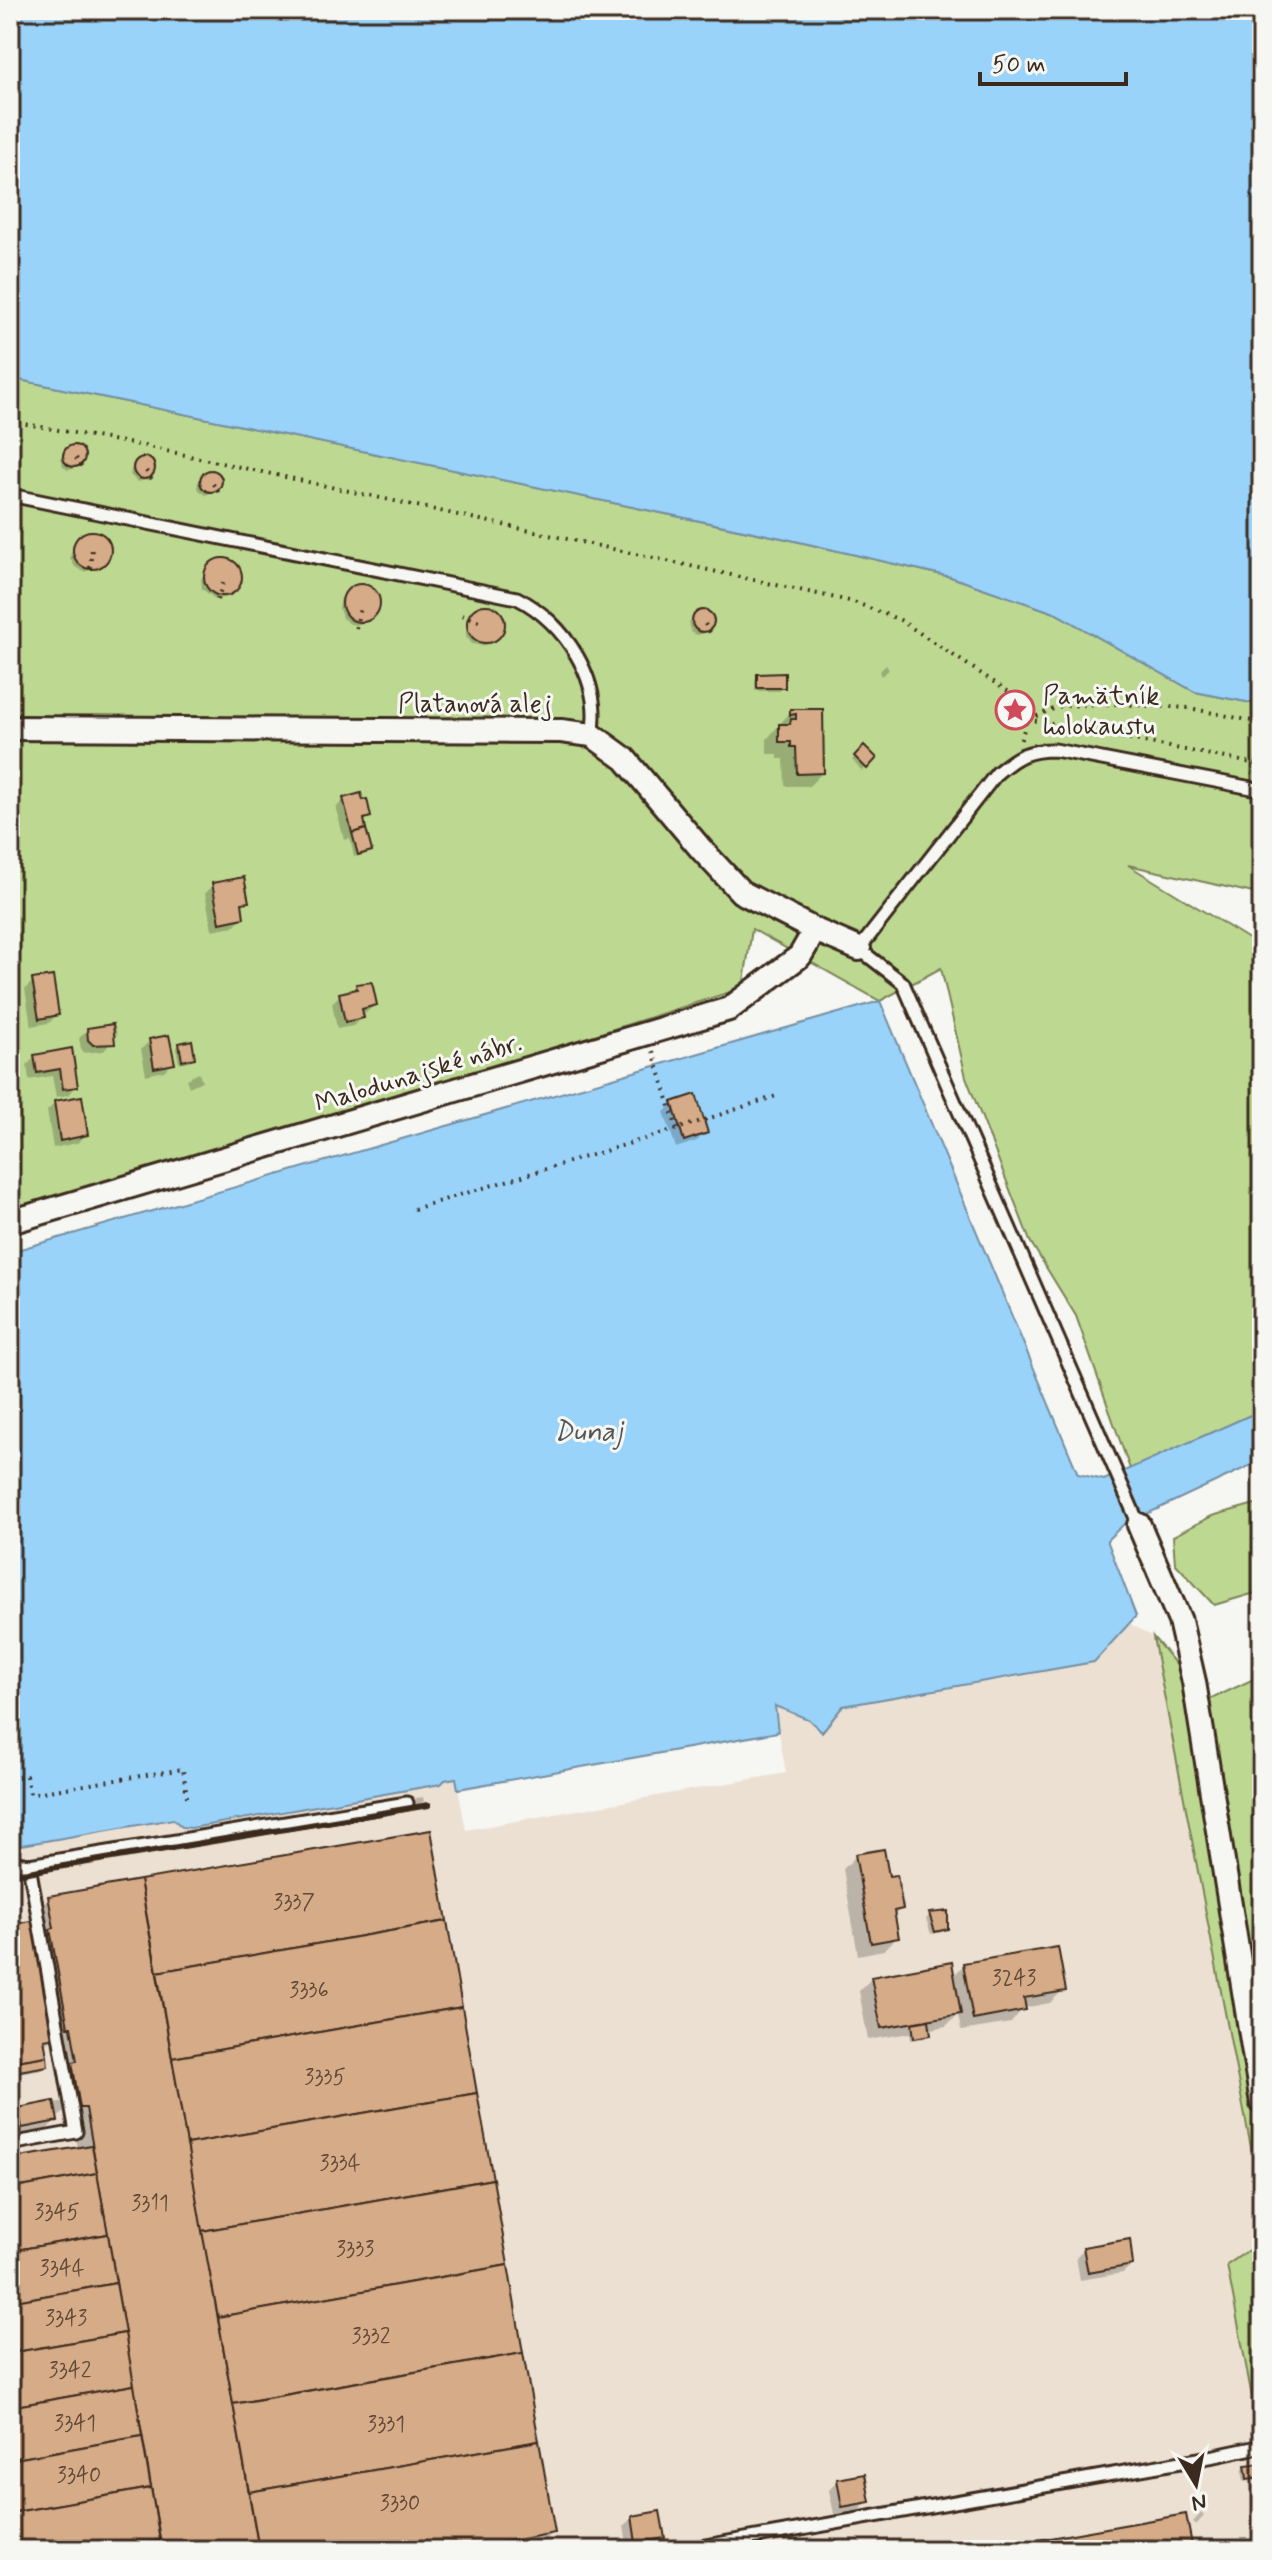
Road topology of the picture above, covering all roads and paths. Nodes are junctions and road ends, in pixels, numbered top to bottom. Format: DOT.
graph roads {
  1 [pos="10,421"];
  2 [pos="76,458"];
  3 [pos="83,468"];
  4 [pos="146,471"];
  5 [pos="153,481"];
  6 [pos="213,484"];
  7 [pos="220,494"];
  8 [pos="10,495"];
  9 [pos="92,549"];
  10 [pos="90,568"];
  11 [pos="224,581"];
  12 [pos="217,600"];
  13 [pos="360,608"];
  14 [pos="462,615"];
  15 [pos="482,622"];
  16 [pos="705,624"];
  17 [pos="356,628"];
  18 [pos="711,634"];
  19 [pos="1027,719"];
  20 [pos="1262,723"];
  21 [pos="10,728"];
  22 [pos="592,735"];
  23 [pos="1262,765"];
  24 [pos="1262,790"];
  25 [pos="815,930"];
  26 [pos="859,949"];
  27 [pos="658,1066"];
  28 [pos="779,1095"];
  29 [pos="677,1129"];
  30 [pos="414,1209"];
  31 [pos="10,1222"];
  32 [pos="1139,1525"];
  33 [pos="10,1778"];
  34 [pos="187,1797"];
  35 [pos="407,1803"];
  36 [pos="10,1862"];
  37 [pos="29,1865"];
  38 [pos="1262,2103"];
  39 [pos="10,2144"];
  40 [pos="1262,2446"];
  41 [pos="683,2550"];
  1 -- 19 [label="path"];
  2 -- 3 [label="path"];
  4 -- 5 [label="path"];
  6 -- 7 [label="path"];
  8 -- 22 [label="lane"];
  9 -- 10 [label="path"];
  11 -- 12 [label="path"];
  13 -- 17 [label="path"];
  14 -- 15 [label="path"];
  16 -- 18 [label="path"];
  19 -- 20 [label="path"];
  19 -- 23 [label="path"];
  21 -- 22 [label="street, Platanová alej"];
  22 -- 25 [label="street"];
  24 -- 26 [label="lane"];
  25 -- 26 [label="street"];
  25 -- 31 [label="street, Malodunajské nábr."];
  26 -- 32 [label="lane"];
  27 -- 29 [label="path"];
  28 -- 29 [label="path"];
  29 -- 30 [label="path"];
  32 -- 38 [label="street"];
  33 -- 34 [label="path"];
  35 -- 37 [label="lane"];
  36 -- 37 [label="lane"];
  37 -- 39 [label="lane"];
  40 -- 41 [label="lane"];
}
